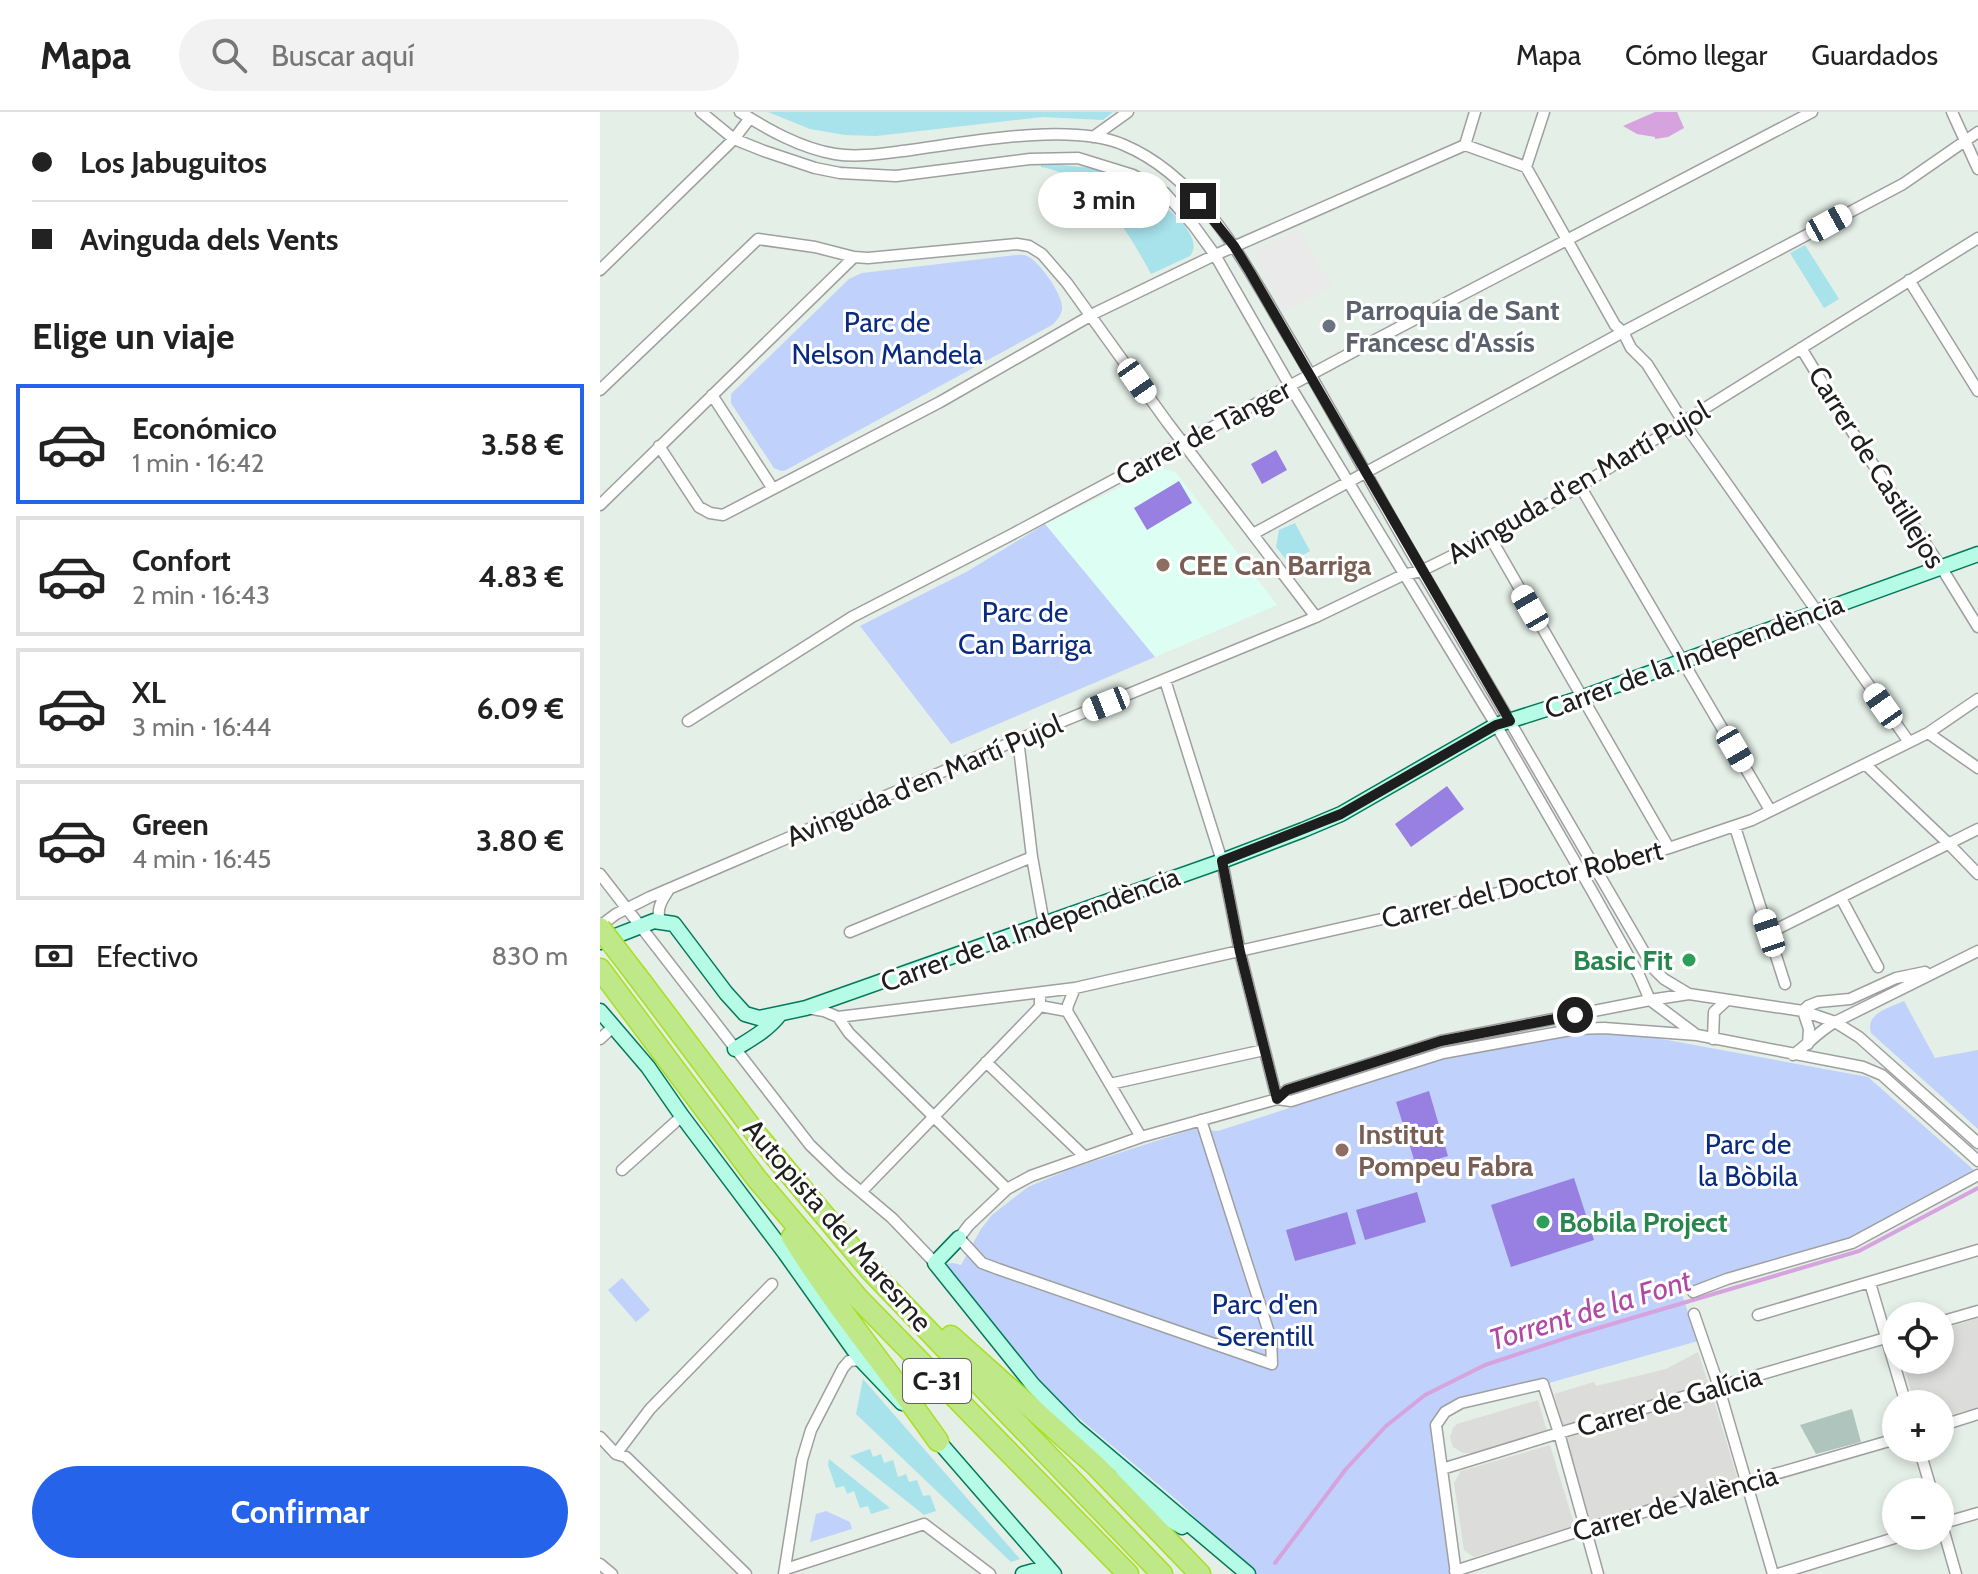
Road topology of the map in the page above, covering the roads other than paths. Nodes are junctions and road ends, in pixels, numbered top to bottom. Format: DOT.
graph roads {
  1 [pos="701,112"];
  2 [pos="1128,112"];
  3 [pos="1475,112"];
  4 [pos="1544,112"];
  5 [pos="1812,112"];
  6 [pos="1952,112"];
  7 [pos="745,115"];
  8 [pos="1978,132"];
  9 [pos="1093,137"];
  10 [pos="734,139"];
  11 [pos="1965,141"];
  12 [pos="1465,145"];
  13 [pos="1526,167"];
  14 [pos="1978,169"];
  15 [pos="1978,238"];
  16 [pos="1567,240"];
  17 [pos="1234,246"];
  18 [pos="1215,255"];
  19 [pos="854,257"];
  20 [pos="600,270"];
  21 [pos="1909,280"];
  22 [pos="1091,316"];
  23 [pos="1623,332"];
  24 [pos="1801,348"];
  25 [pos="1311,374"];
  26 [pos="1290,386"];
  27 [pos="600,390"];
  28 [pos="1978,391"];
  29 [pos="712,395"];
  30 [pos="1684,423"];
  31 [pos="1183,443"];
  32 [pos="659,446"];
  33 [pos="1366,471"];
  34 [pos="1348,482"];
  35 [pos="1580,486"];
  36 [pos="773,489"];
  37 [pos="600,505"];
  38 [pos="1253,534"];
  39 [pos="1490,537"];
  40 [pos="1978,554"];
  41 [pos="1941,567"];
  42 [pos="1421,571"];
  43 [pos="1403,575"];
  44 [pos="1817,612"];
  45 [pos="1316,617"];
  46 [pos="1978,627"];
  47 [pos="1683,660"];
  48 [pos="1165,680"];
  49 [pos="1581,698"];
  50 [pos="1978,699"];
  51 [pos="688,721"];
  52 [pos="1503,723"];
  53 [pos="1928,733"];
  54 [pos="1018,739"];
  55 [pos="1909,742"];
  56 [pos="1865,764"];
  57 [pos="1978,768"];
  58 [pos="1770,810"];
  59 [pos="1735,827"];
  60 [pos="1978,829"];
  61 [pos="1949,844"];
  62 [pos="1669,848"];
  63 [pos="1032,857"];
  64 [pos="1222,861"];
  65 [pos="1597,869"];
  66 [pos="600,874"];
  67 [pos="1582,874"];
  68 [pos="1978,874"];
  69 [pos="669,889"];
  70 [pos="1841,898"];
  71 [pos="628,908"];
  72 [pos="660,921"];
  73 [pos="1044,924"];
  74 [pos="641,926"];
  75 [pos="600,927"];
  76 [pos="850,932"];
  77 [pos="1769,933"];
  78 [pos="600,942"];
  79 [pos="1978,951"];
  80 [pos="1240,952"];
  81 [pos="1878,967"];
  82 [pos="1942,968"];
  83 [pos="600,969"];
  84 [pos="1785,984"];
  85 [pos="1075,988"];
  86 [pos="1040,993"];
  87 [pos="1689,994"];
  88 [pos="1650,1000"];
  89 [pos="1727,1000"];
  90 [pos="1040,1006"];
  91 [pos="806,1008"];
  92 [pos="1863,1008"];
  93 [pos="600,1011"];
  94 [pos="1067,1011"];
  95 [pos="1803,1011"];
  96 [pos="780,1014"];
  97 [pos="838,1017"];
  98 [pos="1835,1022"];
  99 [pos="614,1026"];
  100 [pos="1697,1035"];
  101 [pos="1859,1037"];
  102 [pos="600,1039"];
  103 [pos="1713,1039"];
  104 [pos="1808,1044"];
  105 [pos="735,1049"];
  106 [pos="1264,1050"];
  107 [pos="1793,1055"];
  108 [pos="986,1062"];
  109 [pos="1110,1084"];
  110 [pos="1277,1099"];
  111 [pos="682,1116"];
  112 [pos="933,1117"];
  113 [pos="1201,1120"];
  114 [pos="1141,1137"];
  115 [pos="1978,1143"];
  116 [pos="1085,1157"];
  117 [pos="1978,1161"];
  118 [pos="622,1170"];
  119 [pos="1978,1175"];
  120 [pos="757,1179"];
  121 [pos="1007,1189"];
  122 [pos="861,1192"];
  123 [pos="954,1243"];
  124 [pos="1978,1250"];
  125 [pos="935,1263"];
  126 [pos="870,1270"];
  127 [pos="1870,1283"];
  128 [pos="772,1284"];
  129 [pos="1693,1292"];
  130 [pos="1978,1311"];
  131 [pos="1882,1313"];
  132 [pos="1694,1314"];
  133 [pos="1758,1315"];
  134 [pos="1954,1318"];
  135 [pos="1882,1339"];
  136 [pos="861,1360"];
  137 [pos="1718,1387"];
  138 [pos="1978,1414"];
  139 [pos="1954,1422"];
  140 [pos="1074,1427"];
  141 [pos="1559,1433"];
  142 [pos="600,1437"];
  143 [pos="938,1441"];
  144 [pos="1882,1443"];
  145 [pos="616,1454"];
  146 [pos="1096,1466"];
  147 [pos="1442,1469"];
  148 [pos="1747,1482"];
  149 [pos="1978,1513"];
  150 [pos="1954,1519"];
  151 [pos="1585,1529"];
  152 [pos="1882,1542"];
  153 [pos="1949,1550"];
  154 [pos="1223,1553"];
  155 [pos="600,1564"];
  156 [pos="1193,1567"];
  157 [pos="1051,1570"];
  158 [pos="785,1571"];
  159 [pos="1161,1573"];
  160 [pos="1455,1573"];
  161 [pos="612,1574"];
  162 [pos="746,1574"];
  163 [pos="990,1574"];
  164 [pos="1023,1574"];
  165 [pos="1128,1574"];
  166 [pos="1248,1574"];
  167 [pos="1598,1574"];
  168 [pos="1776,1574"];
  169 [pos="1956,1574"];
  1 -- 10 [label="street"];
  2 -- 9 [label="street"];
  3 -- 12 [label="street"];
  4 -- 13 [label="street"];
  5 -- 16 [label="street, Carrer de Tànger"];
  6 -- 11 [label="street"];
  7 -- 9 [label="street"];
  7 -- 10 [label="street"];
  8 -- 11 [label="street"];
  9 -- 17 [label="street"];
  10 -- 18 [label="street"];
  10 -- 20 [label="street"];
  11 -- 14 [label="street"];
  11 -- 23 [label="street"];
  12 -- 13 [label="street"];
  12 -- 17 [label="street"];
  13 -- 16 [label="street"];
  15 -- 21 [label="street, Avinguda d'en Martí Pujol"];
  16 -- 23 [label="street"];
  16 -- 25 [label="street, Carrer de Tànger"];
  17 -- 18 [label="street"];
  17 -- 25 [label="street"];
  18 -- 22 [label="street"];
  18 -- 26 [label="street"];
  19 -- 22 [label="street"];
  19 -- 27 [label="street"];
  19 -- 29 [label="street"];
  21 -- 24 [label="street, Avinguda d'en Martí Pujol"];
  21 -- 28 [label="street"];
  22 -- 31 [label="street"];
  22 -- 36 [label="street"];
  23 -- 30 [label="street"];
  23 -- 33 [label="street"];
  24 -- 30 [label="street, Avinguda d'en Martí Pujol"];
  24 -- 41 [label="street, Carrer de Castillejos"];
  25 -- 26 [label="street, Carrer de Tànger"];
  25 -- 33 [label="street"];
  26 -- 31 [label="street, Carrer de Tànger"];
  26 -- 34 [label="street"];
  29 -- 32 [label="street"];
  29 -- 36 [label="street"];
  30 -- 35 [label="street, Avinguda d'en Martí Pujol"];
  30 -- 44 [label="street"];
  31 -- 38 [label="street"];
  31 -- 51 [label="street, Carrer de Tànger"];
  32 -- 36 [label="street"];
  32 -- 37 [label="street"];
  33 -- 34 [label="street"];
  33 -- 42 [label="street"];
  34 -- 38 [label="street"];
  34 -- 43 [label="street"];
  35 -- 39 [label="street, Avinguda d'en Martí Pujol"];
  35 -- 47 [label="street"];
  38 -- 45 [label="street"];
  39 -- 42 [label="street, Avinguda d'en Martí Pujol"];
  39 -- 49 [label="street"];
  40 -- 41 [label="street, Carrer de la Independència"];
  41 -- 44 [label="street, Carrer de la Independència"];
  41 -- 46 [label="street, Carrer de Castillejos"];
  42 -- 43 [label="street, Avinguda d'en Martí Pujol"];
  42 -- 52 [label="street"];
  43 -- 45 [label="street, Avinguda d'en Martí Pujol"];
  43 -- 52 [label="street"];
  44 -- 47 [label="street, Carrer de la Independència"];
  44 -- 55 [label="street"];
  45 -- 48 [label="street, Avinguda d'en Martí Pujol"];
  47 -- 49 [label="street, Carrer de la Independència"];
  47 -- 58 [label="street"];
  48 -- 54 [label="street, Avinguda d'en Martí Pujol"];
  48 -- 64 [label="street"];
  49 -- 52 [label="street, Carrer de la Independència"];
  49 -- 62 [label="street"];
  50 -- 53 [label="street, Carrer del Doctor Robert"];
  52 -- 64 [label="street, Carrer de la Independència"];
  52 -- 65 [label="street"];
  52 -- 67 [label="street"];
  53 -- 55 [label="street, Carrer del Doctor Robert"];
  53 -- 57 [label="street"];
  54 -- 63 [label="street"];
  54 -- 69 [label="street, Avinguda d'en Martí Pujol"];
  55 -- 56 [label="street, Carrer del Doctor Robert"];
  56 -- 58 [label="street, Carrer del Doctor Robert"];
  56 -- 61 [label="street"];
  58 -- 59 [label="street, Carrer del Doctor Robert"];
  59 -- 62 [label="street, Carrer del Doctor Robert"];
  59 -- 77 [label="street"];
  60 -- 61 [label="street"];
  61 -- 68 [label="street"];
  61 -- 70 [label="street"];
  62 -- 65 [label="street, Carrer del Doctor Robert"];
  63 -- 73 [label="street"];
  63 -- 76 [label="street"];
  64 -- 73 [label="street, Carrer de la Independència"];
  64 -- 80 [label="street"];
  65 -- 67 [label="street, Carrer del Doctor Robert"];
  65 -- 87 [label="street"];
  66 -- 71 [label="street"];
  67 -- 80 [label="street, Carrer del Doctor Robert"];
  67 -- 88 [label="street"];
  69 -- 71 [label="street, Avinguda d'en Martí Pujol"];
  69 -- 72 [label="street"];
  70 -- 77 [label="street"];
  70 -- 81 [label="street"];
  71 -- 74 [label="street"];
  71 -- 75 [label="street, Avinguda d'en Martí Pujol"];
  72 -- 74 [label="street"];
  72 -- 96 [label="street, Carrer de la Independència"];
  73 -- 91 [label="street, Carrer de la Independència"];
  74 -- 78 [label="street"];
  74 -- 105 [label="street"];
  75 -- 126 [label="highway, Autopista del Maresme / C-31, bridge"];
  77 -- 84 [label="street"];
  79 -- 82 [label="street"];
  80 -- 85 [label="street, Carrer del Doctor Robert"];
  80 -- 106 [label="street"];
  82 -- 92 [label="street"];
  82 -- 95 [label="street"];
  83 -- 120 [label="highway, Autopista del Maresme / C-31"];
  85 -- 86 [label="street, Carrer del Doctor Robert"];
  85 -- 94 [label="street"];
  86 -- 90 [label="street"];
  86 -- 97 [label="street, Carrer del Doctor Robert"];
  87 -- 88 [label="street"];
  87 -- 89 [label="street"];
  88 -- 100 [label="street"];
  88 -- 110 [label="street"];
  89 -- 95 [label="street"];
  89 -- 103 [label="street"];
  90 -- 94 [label="street"];
  90 -- 108 [label="street"];
  91 -- 96 [label="street, Carrer de la Independència"];
  91 -- 97 [label="street"];
  92 -- 98 [label="street"];
  92 -- 101 [label="street"];
  93 -- 99 [label="street"];
  94 -- 109 [label="street"];
  95 -- 98 [label="street"];
  95 -- 104 [label="street"];
  96 -- 105 [label="street"];
  97 -- 112 [label="street"];
  98 -- 101 [label="street"];
  98 -- 104 [label="street"];
  99 -- 102 [label="street"];
  99 -- 111 [label="street"];
  100 -- 103 [label="street"];
  100 -- 110 [label="street"];
  101 -- 115 [label="street"];
  103 -- 107 [label="street"];
  104 -- 107 [label="street"];
  105 -- 122 [label="street"];
  106 -- 109 [label="street"];
  106 -- 110 [label="street"];
  107 -- 117 [label="street"];
  108 -- 112 [label="street"];
  108 -- 116 [label="street"];
  109 -- 114 [label="street"];
  110 -- 113 [label="street"];
  111 -- 118 [label="street"];
  111 -- 136 [label="street"];
  112 -- 121 [label="street"];
  112 -- 122 [label="street"];
  113 -- 114 [label="street"];
  113 -- 123 [label="street"];
  114 -- 116 [label="street"];
  116 -- 121 [label="street"];
  119 -- 129 [label="street"];
  120 -- 143 [label="highway"];
  120 -- 165 [label="highway, Autopista del Maresme / C-31"];
  121 -- 123 [label="street"];
  122 -- 125 [label="street"];
  123 -- 125 [label="street"];
  124 -- 127 [label="street"];
  125 -- 140 [label="street"];
  126 -- 146 [label="highway"];
  126 -- 159 [label="highway, Autopista del Maresme / C-31"];
  127 -- 131 [label="street"];
  127 -- 133 [label="street"];
  128 -- 145 [label="street"];
  130 -- 134 [label="street"];
  132 -- 137 [label="street"];
  135 -- 137 [label="street, Carrer de Galícia"];
  136 -- 143 [label="street"];
  136 -- 158 [label="street"];
  137 -- 141 [label="street, Carrer de Galícia"];
  137 -- 148 [label="street"];
  138 -- 139 [label="street"];
  140 -- 146 [label="street"];
  140 -- 154 [label="street"];
  141 -- 147 [label="street, Carrer de Galícia"];
  141 -- 147 [label="street"];
  141 -- 151 [label="street"];
  142 -- 145 [label="street"];
  143 -- 157 [label="street"];
  144 -- 148 [label="street, Carrer de València"];
  145 -- 162 [label="street"];
  146 -- 154 [label="street"];
  146 -- 156 [label="highway"];
  147 -- 160 [label="street"];
  148 -- 151 [label="street, Carrer de València"];
  148 -- 168 [label="street"];
  149 -- 150 [label="street"];
  151 -- 160 [label="street, Carrer de València"];
  151 -- 167 [label="street"];
  152 -- 168 [label="street"];
  153 -- 169 [label="street"];
  154 -- 166 [label="street"];
  155 -- 161 [label="street"];
  157 -- 164 [label="street"];
  158 -- 163 [label="street"];
}
